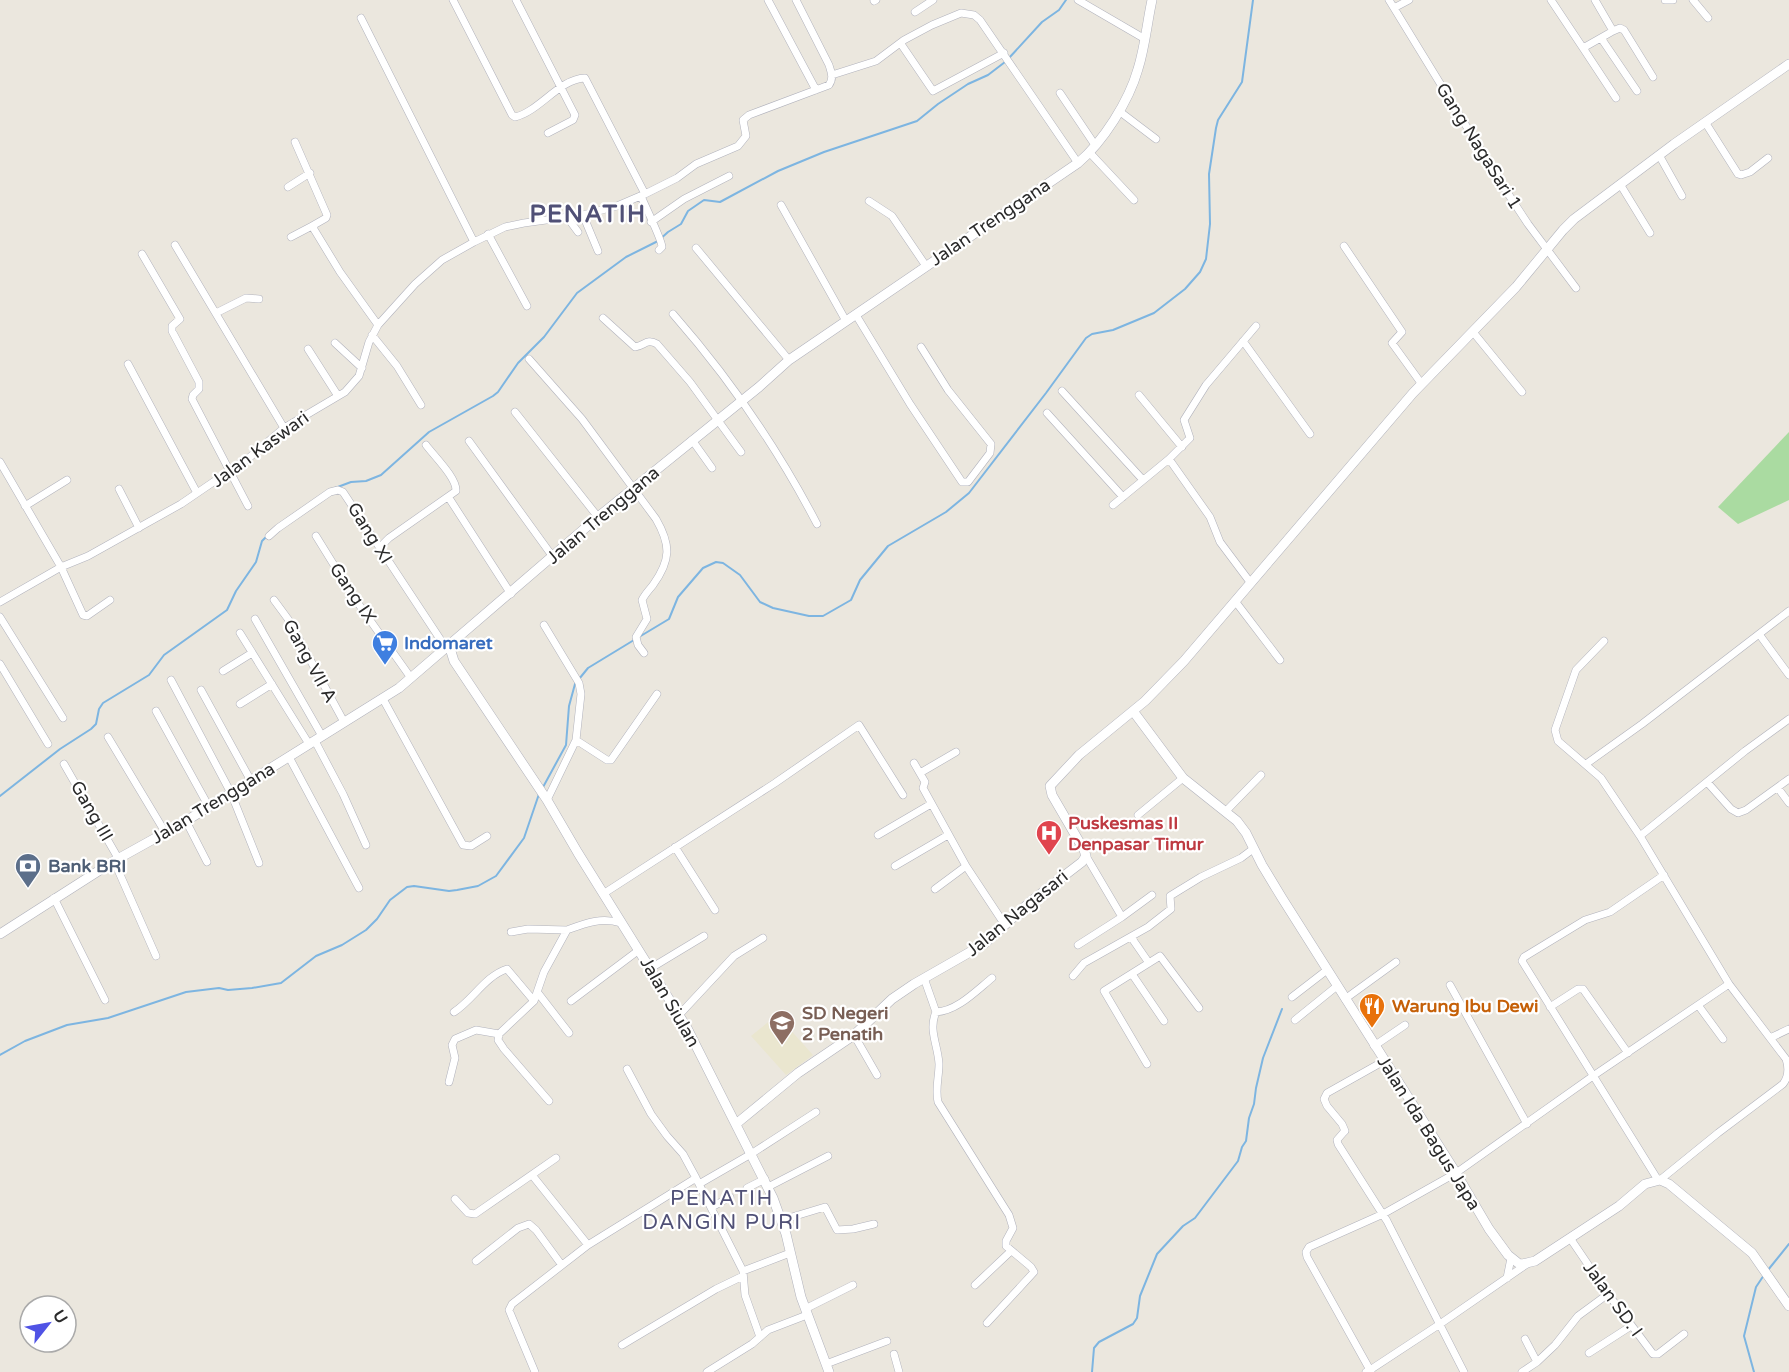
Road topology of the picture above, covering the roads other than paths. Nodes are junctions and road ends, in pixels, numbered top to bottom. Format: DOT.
graph roads {
  1 [pos="453,0"];
  2 [pos="516,0"];
  3 [pos="768,0"];
  4 [pos="796,0"];
  5 [pos="933,0"];
  6 [pos="1078,0"];
  7 [pos="1152,0"];
  8 [pos="1389,0"];
  9 [pos="1409,0"];
  10 [pos="1551,0"];
  11 [pos="1594,0"];
  12 [pos="1665,0"];
  13 [pos="1673,0"];
  14 [pos="1693,0"];
  15 [pos="1394,8"];
  16 [pos="915,12"];
  17 [pos="361,18"];
  18 [pos="1708,18"];
  19 [pos="1613,31"];
  20 [pos="1601,38"];
  21 [pos="1145,39"];
  22 [pos="901,44"];
  23 [pos="1583,48"];
  24 [pos="1004,53"];
  25 [pos="1789,64"];
  26 [pos="832,75"];
  27 [pos="1653,77"];
  28 [pos="562,88"];
  29 [pos="816,90"];
  30 [pos="1637,91"];
  31 [pos="1060,93"];
  32 [pos="1616,98"];
  33 [pos="1119,111"];
  34 [pos="1706,122"];
  35 [pos="548,133"];
  36 [pos="1156,139"];
  37 [pos="295,142"];
  38 [pos="1093,149"];
  39 [pos="1659,155"];
  40 [pos="1768,158"];
  41 [pos="1078,163"];
  42 [pos="309,173"];
  43 [pos="729,176"];
  44 [pos="1620,184"];
  45 [pos="288,187"];
  46 [pos="643,195"];
  47 [pos="1682,196"];
  48 [pos="1134,200"];
  49 [pos="869,201"];
  50 [pos="781,205"];
  51 [pos="583,215"];
  52 [pos="567,217"];
  53 [pos="651,222"];
  54 [pos="312,226"];
  55 [pos="578,231"];
  56 [pos="1650,233"];
  57 [pos="488,234"];
  58 [pos="291,237"];
  59 [pos="474,242"];
  60 [pos="175,245"];
  61 [pos="1344,246"];
  62 [pos="696,248"];
  63 [pos="1547,249"];
  64 [pos="659,250"];
  65 [pos="598,251"];
  66 [pos="142,254"];
  67 [pos="926,266"];
  68 [pos="1576,288"];
  69 [pos="259,299"];
  70 [pos="528,306"];
  71 [pos="216,313"];
  72 [pos="673,314"];
  73 [pos="855,315"];
  74 [pos="603,318"];
  75 [pos="846,321"];
  76 [pos="378,325"];
  77 [pos="1256,326"];
  78 [pos="1473,332"];
  79 [pos="372,335"];
  80 [pos="1243,341"];
  81 [pos="335,343"];
  82 [pos="921,347"];
  83 [pos="308,349"];
  84 [pos="529,359"];
  85 [pos="789,360"];
  86 [pos="128,364"];
  87 [pos="362,368"];
  88 [pos="1421,384"];
  89 [pos="1062,391"];
  90 [pos="1522,392"];
  91 [pos="1139,395"];
  92 [pos="338,396"];
  93 [pos="743,400"];
  94 [pos="421,405"];
  95 [pos="515,412"];
  96 [pos="1047,413"];
  97 [pos="717,420"];
  98 [pos="284,428"];
  99 [pos="1310,434"];
  100 [pos="692,440"];
  101 [pos="469,441"];
  102 [pos="426,445"];
  103 [pos="1182,447"];
  104 [pos="741,452"];
  105 [pos="1169,459"];
  106 [pos="0,462"];
  107 [pos="712,468"];
  108 [pos="2,471"];
  109 [pos="230,471"];
  110 [pos="67,480"];
  111 [pos="1143,480"];
  112 [pos="119,489"];
  113 [pos="634,489"];
  114 [pos="197,493"];
  115 [pos="1123,497"];
  116 [pos="449,498"];
  117 [pos="1113,505"];
  118 [pos="25,506"];
  119 [pos="248,506"];
  120 [pos="598,517"];
  121 [pos="817,524"];
  122 [pos="139,528"];
  123 [pos="269,536"];
  124 [pos="316,536"];
  125 [pos="380,548"];
  126 [pos="553,557"];
  127 [pos="60,567"];
  128 [pos="1250,582"];
  129 [pos="511,594"];
  130 [pos="110,600"];
  131 [pos="274,600"];
  132 [pos="1235,601"];
  133 [pos="0,602"];
  134 [pos="1789,611"];
  135 [pos="0,617"];
  136 [pos="255,619"];
  137 [pos="544,625"];
  138 [pos="240,633"];
  139 [pos="1759,634"];
  140 [pos="1604,641"];
  141 [pos="446,649"];
  142 [pos="252,652"];
  143 [pos="644,653"];
  144 [pos="1280,660"];
  145 [pos="0,664"];
  146 [pos="223,671"];
  147 [pos="1789,675"];
  148 [pos="411,678"];
  149 [pos="171,680"];
  150 [pos="272,684"];
  151 [pos="201,690"];
  152 [pos="657,694"];
  153 [pos="383,699"];
  154 [pos="240,704"];
  155 [pos="156,711"];
  156 [pos="1133,711"];
  157 [pos="63,718"];
  158 [pos="1789,718"];
  159 [pos="345,722"];
  160 [pos="108,737"];
  161 [pos="316,740"];
  162 [pos="576,740"];
  163 [pos="48,744"];
  164 [pos="956,752"];
  165 [pos="289,758"];
  166 [pos="914,763"];
  167 [pos="64,764"];
  168 [pos="1586,764"];
  169 [pos="920,773"];
  170 [pos="1262,775"];
  171 [pos="1183,778"];
  172 [pos="1789,779"];
  173 [pos="251,781"];
  174 [pos="1707,782"];
  175 [pos="1778,788"];
  176 [pos="231,793"];
  177 [pos="903,795"];
  178 [pos="547,800"];
  179 [pos="1789,803"];
  180 [pos="931,804"];
  181 [pos="208,807"];
  182 [pos="1226,811"];
  183 [pos="1138,815"];
  184 [pos="186,821"];
  185 [pos="165,832"];
  186 [pos="878,835"];
  187 [pos="948,835"];
  188 [pos="487,836"];
  189 [pos="1640,836"];
  190 [pos="366,845"];
  191 [pos="675,847"];
  192 [pos="1253,849"];
  193 [pos="1086,856"];
  194 [pos="116,859"];
  195 [pos="207,862"];
  196 [pos="259,863"];
  197 [pos="895,866"];
  198 [pos="966,866"];
  199 [pos="1664,876"];
  200 [pos="359,888"];
  201 [pos="935,889"];
  202 [pos="1152,895"];
  203 [pos="605,897"];
  204 [pos="54,898"];
  205 [pos="715,910"];
  206 [pos="1122,917"];
  207 [pos="619,919"];
  208 [pos="1005,925"];
  209 [pos="567,930"];
  210 [pos="511,932"];
  211 [pos="0,934"];
  212 [pos="704,936"];
  213 [pos="1131,937"];
  214 [pos="763,938"];
  215 [pos="1078,945"];
  216 [pos="639,950"];
  217 [pos="156,956"];
  218 [pos="1396,962"];
  219 [pos="1149,963"];
  220 [pos="651,968"];
  221 [pos="1327,970"];
  222 [pos="1131,974"];
  223 [pos="1073,976"];
  224 [pos="924,978"];
  225 [pos="992,978"];
  226 [pos="1729,984"];
  227 [pos="1450,985"];
  228 [pos="1337,986"];
  229 [pos="538,993"];
  230 [pos="1292,997"];
  231 [pos="1345,999"];
  232 [pos="105,1000"];
  233 [pos="534,1001"];
  234 [pos="571,1001"];
  235 [pos="1698,1005"];
  236 [pos="1551,1007"];
  237 [pos="1199,1008"];
  238 [pos="454,1011"];
  239 [pos="936,1012"];
  240 [pos="680,1015"];
  241 [pos="1295,1020"];
  242 [pos="1164,1021"];
  243 [pos="1405,1025"];
  244 [pos="1789,1029"];
  245 [pos="569,1033"];
  246 [pos="499,1034"];
  247 [pos="854,1035"];
  248 [pos="1770,1038"];
  249 [pos="1723,1039"];
  250 [pos="1374,1046"];
  251 [pos="1628,1053"];
  252 [pos="1384,1062"];
  253 [pos="1148,1064"];
  254 [pos="627,1069"];
  255 [pos="877,1075"];
  256 [pos="1593,1076"];
  257 [pos="1788,1078"];
  258 [pos="449,1082"];
  259 [pos="549,1101"];
  260 [pos="816,1112"];
  261 [pos="736,1124"];
  262 [pos="1527,1124"];
  263 [pos="751,1154"];
  264 [pos="828,1156"];
  265 [pos="556,1158"];
  266 [pos="1456,1173"];
  267 [pos="532,1175"];
  268 [pos="1659,1180"];
  269 [pos="697,1181"];
  270 [pos="766,1183"];
  271 [pos="747,1188"];
  272 [pos="730,1197"];
  273 [pos="455,1199"];
  274 [pos="712,1207"];
  275 [pos="1383,1214"];
  276 [pos="782,1220"];
  277 [pos="874,1224"];
  278 [pos="1569,1238"];
  279 [pos="588,1245"];
  280 [pos="1011,1251"];
  281 [pos="790,1253"];
  282 [pos="1511,1258"];
  283 [pos="476,1261"];
  284 [pos="1528,1263"];
  285 [pos="561,1264"];
  286 [pos="743,1273"];
  287 [pos="1507,1278"];
  288 [pos="975,1285"];
  289 [pos="853,1286"];
  290 [pos="1608,1294"];
  291 [pos="1789,1306"];
  292 [pos="806,1312"];
  293 [pos="987,1323"];
  294 [pos="1440,1324"];
  295 [pos="1631,1326"];
  296 [pos="1684,1334"];
  297 [pos="760,1337"];
  298 [pos="1525,1340"];
  299 [pos="887,1341"];
  300 [pos="622,1345"];
  301 [pos="1589,1353"];
  302 [pos="894,1354"];
  303 [pos="1537,1362"];
  304 [pos="828,1368"];
  305 [pos="1369,1371"];
  306 [pos="535,1372"];
  307 [pos="707,1372"];
  308 [pos="899,1372"];
  309 [pos="1464,1372"];
  310 [pos="1522,1372"];
  1 -- 28 [label="street"];
  2 -- 28 [label="street"];
  3 -- 29 [label="street"];
  4 -- 26 [label="street"];
  5 -- 16 [label="street"];
  6 -- 21 [label="street"];
  7 -- 21 [label="street, Jalan Trenggana"];
  8 -- 15 [label="street, Gang NagaSari 1"];
  9 -- 15 [label="street"];
  10 -- 23 [label="street"];
  11 -- 19 [label="street"];
  12 -- 13 [label="street"];
  14 -- 18 [label="street"];
  15 -- 63 [label="street, Gang NagaSari 1"];
  17 -- 59 [label="street"];
  19 -- 20 [label="street"];
  19 -- 27 [label="street"];
  20 -- 23 [label="street"];
  20 -- 30 [label="street"];
  21 -- 33 [label="street, Jalan Trenggana"];
  22 -- 24 [label="street"];
  22 -- 24 [label="street"];
  22 -- 26 [label="street"];
  23 -- 32 [label="street"];
  24 -- 41 [label="street"];
  25 -- 34 [label="street"];
  26 -- 29 [label="street"];
  28 -- 35 [label="street"];
  28 -- 46 [label="street"];
  29 -- 46 [label="street, Jalan Kaswari"];
  31 -- 38 [label="street"];
  33 -- 36 [label="street"];
  33 -- 38 [label="street, Jalan Trenggana"];
  34 -- 39 [label="street"];
  34 -- 40 [label="street"];
  37 -- 42 [label="street"];
  38 -- 41 [label="street, Jalan Trenggana"];
  38 -- 48 [label="street"];
  39 -- 44 [label="street"];
  39 -- 47 [label="street"];
  41 -- 67 [label="street, Jalan Trenggana"];
  42 -- 45 [label="street"];
  42 -- 54 [label="street"];
  43 -- 53 [label="street"];
  44 -- 56 [label="street"];
  44 -- 63 [label="street"];
  46 -- 51 [label="street, Jalan Kaswari"];
  46 -- 53 [label="street"];
  49 -- 67 [label="street"];
  50 -- 75 [label="street"];
  51 -- 52 [label="street, Jalan Kaswari"];
  51 -- 65 [label="street"];
  52 -- 55 [label="street"];
  52 -- 57 [label="street, Jalan Kaswari"];
  53 -- 64 [label="street"];
  54 -- 58 [label="street"];
  54 -- 76 [label="street"];
  57 -- 59 [label="street, Jalan Kaswari"];
  57 -- 70 [label="street"];
  59 -- 76 [label="street, Jalan Kaswari"];
  60 -- 71 [label="street"];
  61 -- 88 [label="street"];
  62 -- 85 [label="street"];
  63 -- 68 [label="street, Gang NagaSari 1"];
  63 -- 78 [label="street"];
  66 -- 109 [label="street"];
  67 -- 73 [label="street, Jalan Trenggana"];
  69 -- 71 [label="street"];
  71 -- 98 [label="street"];
  72 -- 93 [label="street"];
  73 -- 75 [label="street, Jalan Trenggana"];
  73 -- 82 [label="street"];
  74 -- 97 [label="street"];
  75 -- 85 [label="street, Jalan Trenggana"];
  76 -- 79 [label="street, Jalan Kaswari"];
  77 -- 80 [label="street"];
  78 -- 88 [label="street"];
  78 -- 90 [label="street"];
  79 -- 87 [label="street, Jalan Kaswari"];
  79 -- 94 [label="street"];
  80 -- 99 [label="street"];
  80 -- 103 [label="street"];
  81 -- 87 [label="street"];
  83 -- 92 [label="street"];
  84 -- 113 [label="street"];
  85 -- 93 [label="street, Jalan Trenggana"];
  86 -- 114 [label="street"];
  87 -- 92 [label="street, Jalan Kaswari"];
  88 -- 128 [label="street"];
  89 -- 111 [label="street"];
  91 -- 103 [label="street"];
  92 -- 98 [label="street, Jalan Kaswari"];
  93 -- 97 [label="street, Jalan Trenggana"];
  93 -- 121 [label="street"];
  95 -- 120 [label="street"];
  96 -- 115 [label="street"];
  97 -- 100 [label="street, Jalan Trenggana"];
  97 -- 104 [label="street"];
  98 -- 109 [label="street, Jalan Kaswari"];
  100 -- 107 [label="street"];
  100 -- 113 [label="street, Jalan Trenggana"];
  101 -- 126 [label="street"];
  102 -- 116 [label="street"];
  103 -- 105 [label="street"];
  105 -- 111 [label="street"];
  105 -- 128 [label="street"];
  106 -- 108 [label="street"];
  108 -- 118 [label="street"];
  109 -- 114 [label="street, Jalan Kaswari"];
  109 -- 119 [label="street"];
  110 -- 118 [label="street"];
  111 -- 115 [label="street"];
  112 -- 122 [label="street"];
  113 -- 120 [label="street, Jalan Trenggana"];
  113 -- 143 [label="street"];
  114 -- 122 [label="street, Jalan Kaswari"];
  115 -- 117 [label="street"];
  116 -- 125 [label="street"];
  116 -- 129 [label="street"];
  118 -- 127 [label="street"];
  120 -- 126 [label="street, Jalan Trenggana"];
  122 -- 127 [label="street, Jalan Kaswari"];
  123 -- 125 [label="street, Gang XI"];
  124 -- 148 [label="street, Gang IX"];
  125 -- 141 [label="street, Gang XI"];
  126 -- 129 [label="street, Jalan Trenggana"];
  127 -- 130 [label="street"];
  127 -- 133 [label="street, Jalan Kaswari"];
  128 -- 132 [label="street"];
  129 -- 141 [label="street, Jalan Trenggana"];
  131 -- 159 [label="street, Gang VII A"];
  132 -- 144 [label="street"];
  132 -- 156 [label="street"];
  134 -- 139 [label="street"];
  135 -- 157 [label="street"];
  136 -- 161 [label="street"];
  137 -- 162 [label="street"];
  138 -- 142 [label="street"];
  139 -- 147 [label="street"];
  139 -- 168 [label="street"];
  140 -- 168 [label="street"];
  141 -- 148 [label="street, Jalan Trenggana"];
  141 -- 178 [label="street, Jalan Siulan"];
  142 -- 146 [label="street"];
  142 -- 150 [label="street"];
  145 -- 163 [label="street"];
  148 -- 153 [label="street, Jalan Trenggana"];
  149 -- 176 [label="street"];
  150 -- 154 [label="street"];
  150 -- 161 [label="street"];
  151 -- 173 [label="street"];
  152 -- 162 [label="street"];
  153 -- 159 [label="street, Jalan Trenggana"];
  153 -- 188 [label="street"];
  155 -- 181 [label="street"];
  156 -- 171 [label="street, Jalan Ida Bagus Japa"];
  156 -- 193 [label="street, Jalan Nagasari"];
  158 -- 174 [label="street"];
  159 -- 161 [label="street, Jalan Trenggana"];
  160 -- 185 [label="street"];
  161 -- 165 [label="street, Jalan Trenggana"];
  161 -- 190 [label="street"];
  162 -- 178 [label="street"];
  164 -- 169 [label="street"];
  165 -- 173 [label="street, Jalan Trenggana"];
  165 -- 200 [label="street"];
  166 -- 169 [label="street"];
  167 -- 194 [label="street, Gang III"];
  168 -- 189 [label="street"];
  169 -- 180 [label="street"];
  170 -- 182 [label="street"];
  171 -- 182 [label="street, Jalan Ida Bagus Japa"];
  171 -- 183 [label="street"];
  172 -- 175 [label="street"];
  173 -- 176 [label="street, Jalan Trenggana"];
  174 -- 175 [label="street"];
  174 -- 189 [label="street"];
  175 -- 179 [label="street"];
  176 -- 181 [label="street, Jalan Trenggana"];
  176 -- 196 [label="street"];
  177 -- 191 [label="street"];
  178 -- 203 [label="street, Jalan Siulan"];
  180 -- 186 [label="street"];
  180 -- 187 [label="street"];
  181 -- 184 [label="street, Jalan Trenggana"];
  182 -- 192 [label="street, Jalan Ida Bagus Japa"];
  184 -- 185 [label="street, Jalan Trenggana"];
  184 -- 195 [label="street"];
  185 -- 194 [label="street, Jalan Trenggana"];
  187 -- 197 [label="street"];
  187 -- 198 [label="street"];
  189 -- 199 [label="street"];
  191 -- 203 [label="street"];
  191 -- 205 [label="street"];
  192 -- 213 [label="street"];
  192 -- 221 [label="street, Jalan Ida Bagus Japa"];
  193 -- 206 [label="street"];
  193 -- 208 [label="street, Jalan Nagasari"];
  194 -- 204 [label="street, Jalan Trenggana"];
  194 -- 217 [label="street, Gang III"];
  198 -- 201 [label="street"];
  198 -- 208 [label="street"];
  199 -- 226 [label="street"];
  199 -- 236 [label="street"];
  202 -- 206 [label="street"];
  203 -- 207 [label="street, Jalan Siulan"];
  204 -- 211 [label="street, Jalan Trenggana"];
  204 -- 232 [label="street"];
  206 -- 215 [label="street"];
  207 -- 209 [label="street"];
  207 -- 216 [label="street, Jalan Siulan"];
  208 -- 224 [label="street, Jalan Nagasari"];
  209 -- 210 [label="street"];
  209 -- 229 [label="street"];
  212 -- 220 [label="street"];
  213 -- 219 [label="street"];
  213 -- 223 [label="street"];
  214 -- 240 [label="street"];
  216 -- 220 [label="street, Jalan Siulan"];
  216 -- 234 [label="street"];
  218 -- 231 [label="street"];
  219 -- 222 [label="street"];
  219 -- 237 [label="street"];
  220 -- 240 [label="street, Jalan Siulan"];
  221 -- 228 [label="street, Jalan Ida Bagus Japa"];
  221 -- 230 [label="street"];
  222 -- 242 [label="street"];
  222 -- 253 [label="street"];
  224 -- 239 [label="street"];
  224 -- 247 [label="street, Jalan Nagasari"];
  225 -- 239 [label="street"];
  226 -- 235 [label="street"];
  226 -- 248 [label="street"];
  227 -- 262 [label="street"];
  228 -- 231 [label="street, Jalan Ida Bagus Japa"];
  228 -- 241 [label="street"];
  229 -- 233 [label="street"];
  229 -- 245 [label="street"];
  231 -- 250 [label="street, Jalan Ida Bagus Japa"];
  233 -- 238 [label="street"];
  233 -- 246 [label="street"];
  235 -- 249 [label="street"];
  235 -- 251 [label="street"];
  236 -- 251 [label="street"];
  236 -- 256 [label="street"];
  239 -- 280 [label="street"];
  240 -- 261 [label="street, Jalan Siulan"];
  243 -- 250 [label="street"];
  244 -- 248 [label="street"];
  246 -- 258 [label="street"];
  246 -- 259 [label="street"];
  247 -- 255 [label="street"];
  247 -- 261 [label="street, Jalan Nagasari"];
  248 -- 257 [label="street"];
  250 -- 252 [label="street, Jalan Ida Bagus Japa"];
  251 -- 256 [label="street"];
  252 -- 266 [label="street, Jalan Ida Bagus Japa"];
  252 -- 275 [label="street"];
  254 -- 269 [label="street"];
  256 -- 262 [label="street"];
  256 -- 268 [label="street"];
  257 -- 268 [label="street"];
  260 -- 263 [label="street"];
  261 -- 263 [label="street, Jalan Siulan"];
  262 -- 266 [label="street"];
  263 -- 269 [label="street"];
  263 -- 270 [label="street, Jalan Siulan"];
  264 -- 270 [label="street"];
  265 -- 267 [label="street"];
  266 -- 275 [label="street"];
  266 -- 282 [label="street, Jalan Ida Bagus Japa"];
  267 -- 273 [label="street"];
  267 -- 279 [label="street"];
  268 -- 278 [label="street"];
  268 -- 291 [label="street"];
  269 -- 274 [label="street"];
  269 -- 279 [label="street"];
  270 -- 271 [label="street"];
  270 -- 276 [label="street, Jalan Siulan"];
  272 -- 274 [label="street"];
  274 -- 286 [label="street"];
  275 -- 294 [label="street"];
  275 -- 305 [label="street"];
  276 -- 277 [label="street"];
  276 -- 281 [label="street, Jalan Siulan"];
  278 -- 284 [label="street"];
  278 -- 290 [label="street, Jalan SD. I"];
  279 -- 285 [label="street"];
  280 -- 288 [label="street"];
  280 -- 293 [label="street"];
  281 -- 286 [label="street"];
  281 -- 292 [label="street, Jalan Siulan"];
  282 -- 284 [label="street"];
  282 -- 287 [label="street"];
  283 -- 285 [label="street"];
  284 -- 287 [label="street"];
  285 -- 306 [label="street"];
  286 -- 297 [label="street"];
  286 -- 300 [label="street"];
  287 -- 294 [label="street"];
  289 -- 292 [label="street"];
  290 -- 295 [label="street, Jalan SD. I"];
  290 -- 303 [label="street"];
  292 -- 297 [label="street"];
  292 -- 304 [label="street, Jalan Siulan"];
  294 -- 305 [label="street"];
  294 -- 309 [label="street"];
  295 -- 296 [label="street, Jalan SD. I"];
  295 -- 301 [label="street"];
  297 -- 307 [label="street"];
  298 -- 303 [label="street"];
  299 -- 304 [label="street"];
  302 -- 308 [label="street"];
  303 -- 310 [label="street"];
}
